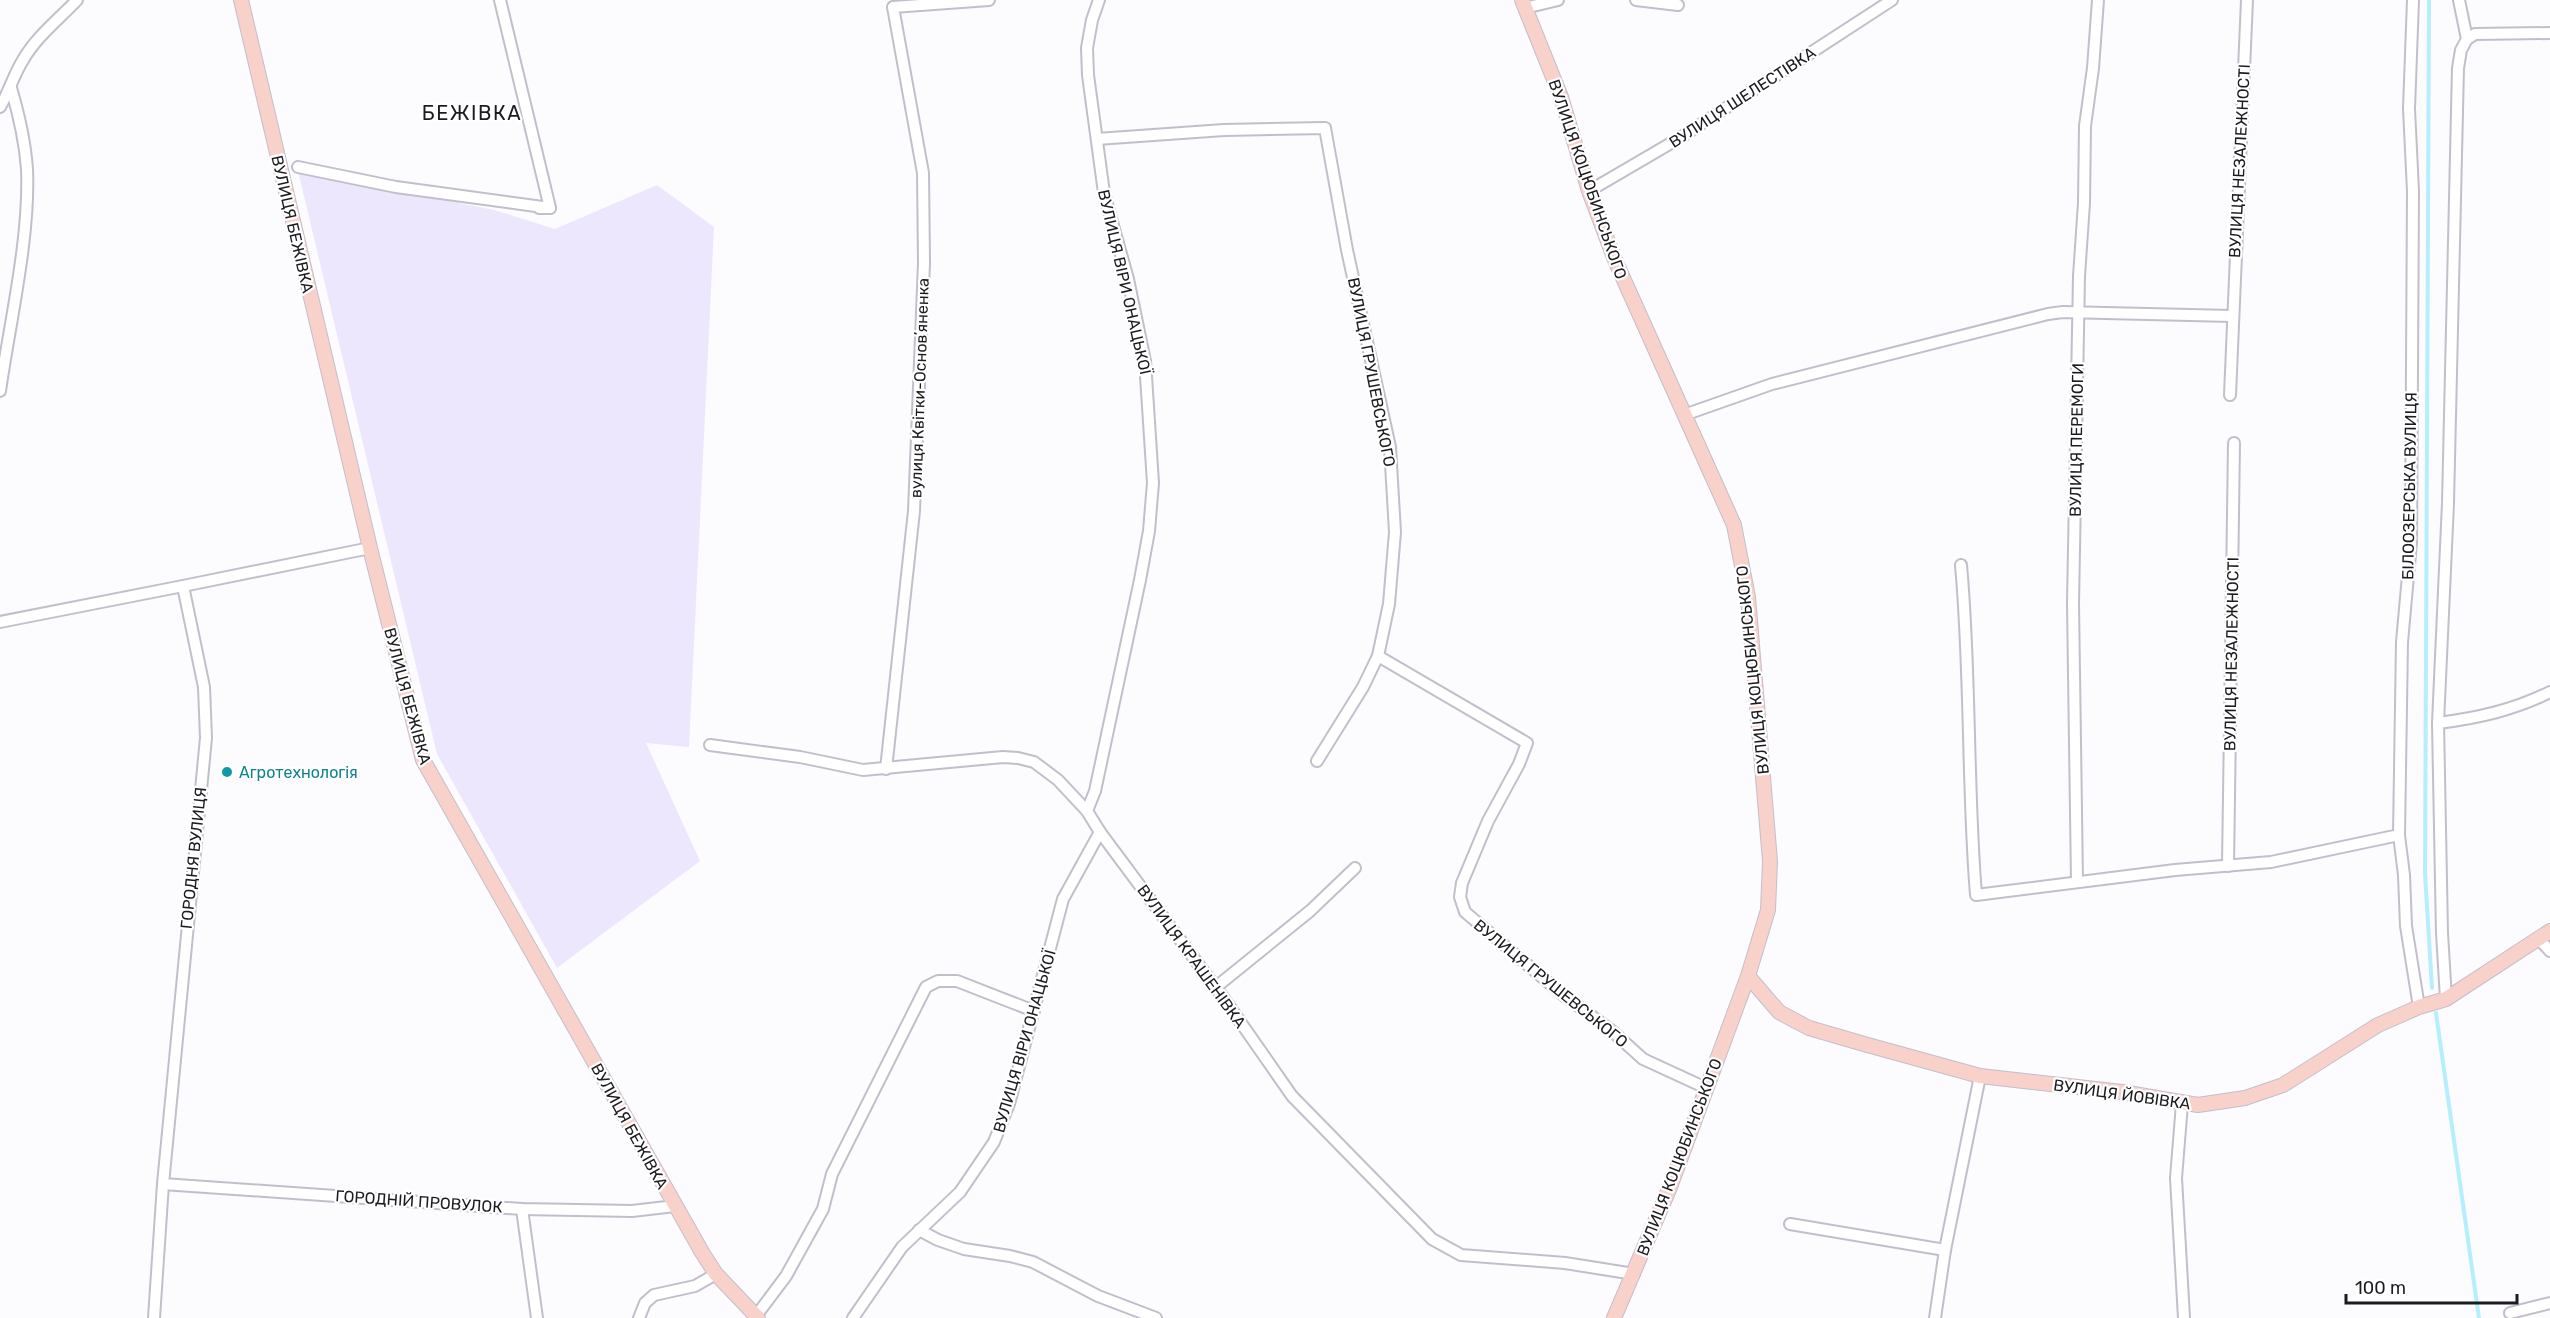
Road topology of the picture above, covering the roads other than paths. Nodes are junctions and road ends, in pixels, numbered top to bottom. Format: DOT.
graph roads {
  1 [pos="77,0"];
  2 [pos="241,0"];
  3 [pos="500,0"];
  4 [pos="989,0"];
  5 [pos="1099,0"];
  6 [pos="1558,0"];
  7 [pos="1636,0"];
  8 [pos="1892,0"];
  9 [pos="2098,0"];
  10 [pos="2247,0"];
  11 [pos="2413,0"];
  12 [pos="2459,0"];
  13 [pos="1524,4"];
  14 [pos="1678,5"];
  15 [pos="2550,33"];
  16 [pos="2467,39"];
  17 [pos="5,87"];
  18 [pos="0,107"];
  19 [pos="1097,139"];
  20 [pos="298,167"];
  21 [pos="1589,190"];
  22 [pos="2079,312"];
  23 [pos="2232,316"];
  24 [pos="0,391"];
  25 [pos="2230,395"];
  26 [pos="1684,415"];
  27 [pos="2234,442"];
  28 [pos="370,548"];
  29 [pos="1961,565"];
  30 [pos="183,586"];
  31 [pos="0,622"];
  32 [pos="1378,656"];
  33 [pos="2550,692"];
  34 [pos="2438,723"];
  35 [pos="710,745"];
  36 [pos="1317,761"];
  37 [pos="886,769"];
  38 [pos="1087,811"];
  39 [pos="1100,832"];
  40 [pos="2399,835"];
  41 [pos="2228,866"];
  42 [pos="1355,868"];
  43 [pos="2077,881"];
  44 [pos="2544,935"];
  45 [pos="2550,951"];
  46 [pos="1748,976"];
  47 [pos="1216,987"];
  48 [pos="2446,999"];
  49 [pos="2419,1007"];
  50 [pos="1034,1011"];
  51 [pos="1980,1076"];
  52 [pos="1706,1088"];
  53 [pos="2182,1104"];
  54 [pos="163,1184"];
  55 [pos="675,1206"];
  56 [pos="522,1209"];
  57 [pos="1790,1224"];
  58 [pos="919,1230"];
  59 [pos="1945,1250"];
  60 [pos="716,1274"];
  61 [pos="1634,1274"];
  62 [pos="2550,1303"];
  63 [pos="2510,1313"];
  64 [pos="758,1317"];
  65 [pos="154,1318"];
  66 [pos="537,1318"];
  67 [pos="639,1318"];
  68 [pos="853,1318"];
  69 [pos="1156,1318"];
  70 [pos="1614,1318"];
  71 [pos="1935,1318"];
  72 [pos="2184,1318"];
  1 -- 17 [label="street"];
  2 -- 28 [label="street, ВУЛИЦЯ БЕЖІВКА"];
  3 -- 20 [label="street"];
  4 -- 37 [label="street, вулиця Квітки-Основʼяненка"];
  5 -- 19 [label="street, ВУЛИЦЯ ВІРИ ОНАЦЬКОЇ"];
  6 -- 13 [label="street"];
  7 -- 14 [label="street"];
  8 -- 21 [label="street, ВУЛИЦЯ ШЕЛЕСТІВКА"];
  9 -- 22 [label="street, ВУЛИЦЯ ПЕРЕМОГИ"];
  10 -- 23 [label="street, ВУЛИЦЯ НЕЗАЛЕЖНОСТІ"];
  11 -- 40 [label="street, БІЛООЗЕРСЬКА ВУЛИЦЯ"];
  12 -- 16 [label="street"];
  13 -- 21 [label="street, ВУЛИЦЯ КОЦЮБИНСЬКОГО"];
  15 -- 16 [label="street"];
  16 -- 34 [label="street"];
  17 -- 18 [label="street"];
  17 -- 24 [label="street"];
  19 -- 32 [label="street, ВУЛИЦЯ ГРУШЕВСЬКОГО"];
  19 -- 38 [label="street, ВУЛИЦЯ ВІРИ ОНАЦЬКОЇ"];
  21 -- 26 [label="street, ВУЛИЦЯ КОЦЮБИНСЬКОГО"];
  22 -- 23 [label="street"];
  22 -- 26 [label="street"];
  22 -- 43 [label="street, ВУЛИЦЯ ПЕРЕМОГИ"];
  23 -- 25 [label="street, ВУЛИЦЯ НЕЗАЛЕЖНОСТІ"];
  26 -- 46 [label="street, ВУЛИЦЯ КОЦЮБИНСЬКОГО"];
  27 -- 41 [label="street, ВУЛИЦЯ НЕЗАЛЕЖНОСТІ"];
  28 -- 30 [label="street"];
  28 -- 55 [label="street, ВУЛИЦЯ БЕЖІВКА"];
  29 -- 43 [label="street"];
  30 -- 31 [label="street"];
  30 -- 54 [label="street, ГОРОДНЯ ВУЛИЦЯ"];
  32 -- 36 [label="street"];
  32 -- 52 [label="street, ВУЛИЦЯ ГРУШЕВСЬКОГО"];
  33 -- 34 [label="street"];
  34 -- 48 [label="street"];
  35 -- 37 [label="street, ВУЛИЦЯ КРАШЕНІВКА"];
  37 -- 38 [label="street, ВУЛИЦЯ КРАШЕНІВКА"];
  38 -- 39 [label="street, ВУЛИЦЯ КРАШЕНІВКА"];
  39 -- 47 [label="street, ВУЛИЦЯ КРАШЕНІВКА"];
  39 -- 50 [label="street, ВУЛИЦЯ ВІРИ ОНАЦЬКОЇ"];
  40 -- 41 [label="street"];
  40 -- 49 [label="street, БІЛООЗЕРСЬКА ВУЛИЦЯ"];
  41 -- 43 [label="street"];
  42 -- 47 [label="street"];
  44 -- 45 [label="street"];
  44 -- 48 [label="street, ВУЛИЦЯ ЙОВІВКА"];
  46 -- 51 [label="street, ВУЛИЦЯ ЙОВІВКА"];
  46 -- 52 [label="street, ВУЛИЦЯ КОЦЮБИНСЬКОГО"];
  47 -- 61 [label="street, ВУЛИЦЯ КРАШЕНІВКА"];
  48 -- 49 [label="street, ВУЛИЦЯ ЙОВІВКА"];
  49 -- 53 [label="street, ВУЛИЦЯ ЙОВІВКА"];
  50 -- 58 [label="street, ВУЛИЦЯ ВІРИ ОНАЦЬКОЇ"];
  50 -- 64 [label="street, ВУЛИЦЯ БЕЖІВКА"];
  51 -- 53 [label="street, ВУЛИЦЯ ЙОВІВКА"];
  51 -- 59 [label="street"];
  52 -- 61 [label="street, ВУЛИЦЯ КОЦЮБИНСЬКОГО"];
  53 -- 72 [label="street"];
  54 -- 56 [label="street, ГОРОДНІЙ ПРОВУЛОК"];
  54 -- 65 [label="street, ГОРОДНЯ ВУЛИЦЯ"];
  55 -- 56 [label="street, ГОРОДНІЙ ПРОВУЛОК"];
  55 -- 60 [label="street, ВУЛИЦЯ БЕЖІВКА"];
  56 -- 66 [label="street"];
  57 -- 59 [label="street"];
  58 -- 68 [label="street, ВУЛИЦЯ ВІРИ ОНАЦЬКОЇ"];
  58 -- 69 [label="street"];
  59 -- 71 [label="street"];
  60 -- 64 [label="street, ВУЛИЦЯ БЕЖІВКА"];
  60 -- 67 [label="street"];
  61 -- 70 [label="street, ВУЛИЦЯ КОЦЮБИНСЬКОГО"];
  62 -- 63 [label="street"];
}
